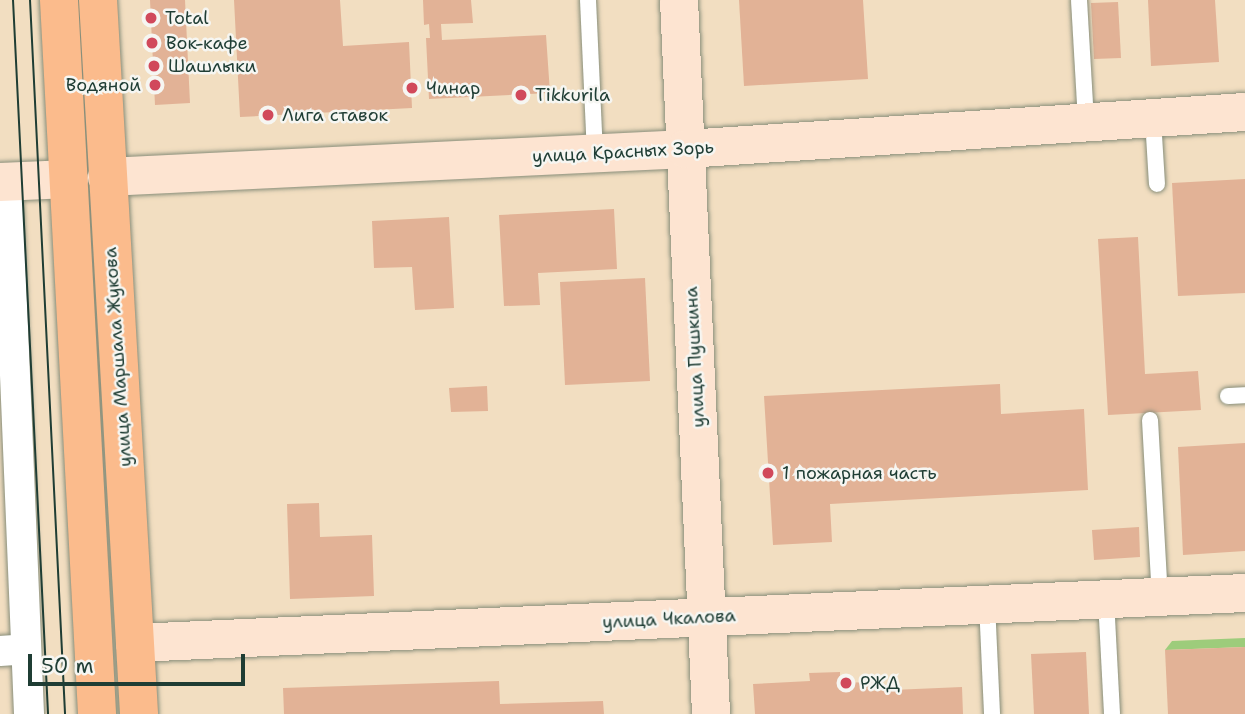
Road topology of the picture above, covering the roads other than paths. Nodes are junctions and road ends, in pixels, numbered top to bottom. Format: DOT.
graph roads {
  1 [pos="58,0"];
  2 [pos="98,0"];
  3 [pos="588,0"];
  4 [pos="679,0"];
  5 [pos="1079,0"];
  6 [pos="1245,112"];
  7 [pos="1153,119"];
  8 [pos="1086,123"];
  9 [pos="686,149"];
  10 [pos="595,154"];
  11 [pos="107,177"];
  12 [pos="69,179"];
  13 [pos="4,182"];
  14 [pos="1157,184"];
  15 [pos="1150,420"];
  16 [pos="1245,593"];
  17 [pos="1160,597"];
  18 [pos="1106,599"];
  19 [pos="987,603"];
  20 [pos="707,617"];
  21 [pos="135,643"];
  22 [pos="94,645"];
  23 [pos="13,650"];
  24 [pos="29,714"];
  25 [pos="97,714"];
  26 [pos="139,714"];
  27 [pos="710,714"];
  28 [pos="992,714"];
  29 [pos="1112,714"];
  1 -- 12 [label="main road"];
  2 -- 11 [label="main road, улица Маршала Жукова"];
  3 -- 10 [label="lane"];
  4 -- 9 [label="street, улица Пушкина"];
  5 -- 8 [label="lane"];
  6 -- 7 [label="street, улица Красных Зорь"];
  7 -- 8 [label="street, улица Красных Зорь"];
  7 -- 14 [label="lane"];
  8 -- 9 [label="street, улица Красных Зорь"];
  9 -- 10 [label="street, улица Красных Зорь"];
  9 -- 20 [label="street, улица Пушкина"];
  10 -- 11 [label="street, улица Красных Зорь"];
  11 -- 12 [label="main road, улица Красных Зорь"];
  11 -- 21 [label="main road, улица Маршала Жукова"];
  12 -- 13 [label="street, улица Красных Зорь"];
  12 -- 22 [label="main road"];
  13 -- 23 [label="street"];
  15 -- 17 [label="lane"];
  16 -- 17 [label="street, улица Чкалова"];
  17 -- 18 [label="street, улица Чкалова"];
  18 -- 19 [label="street, улица Чкалова"];
  18 -- 29 [label="lane"];
  19 -- 20 [label="street, улица Чкалова"];
  19 -- 28 [label="lane"];
  20 -- 21 [label="street, улица Чкалова"];
  20 -- 27 [label="street, улица Пушкина"];
  21 -- 22 [label="main road, улица Чкалова"];
  21 -- 26 [label="main road, улица Маршала Жукова"];
  22 -- 25 [label="main road"];
  23 -- 24 [label="street"];
}
